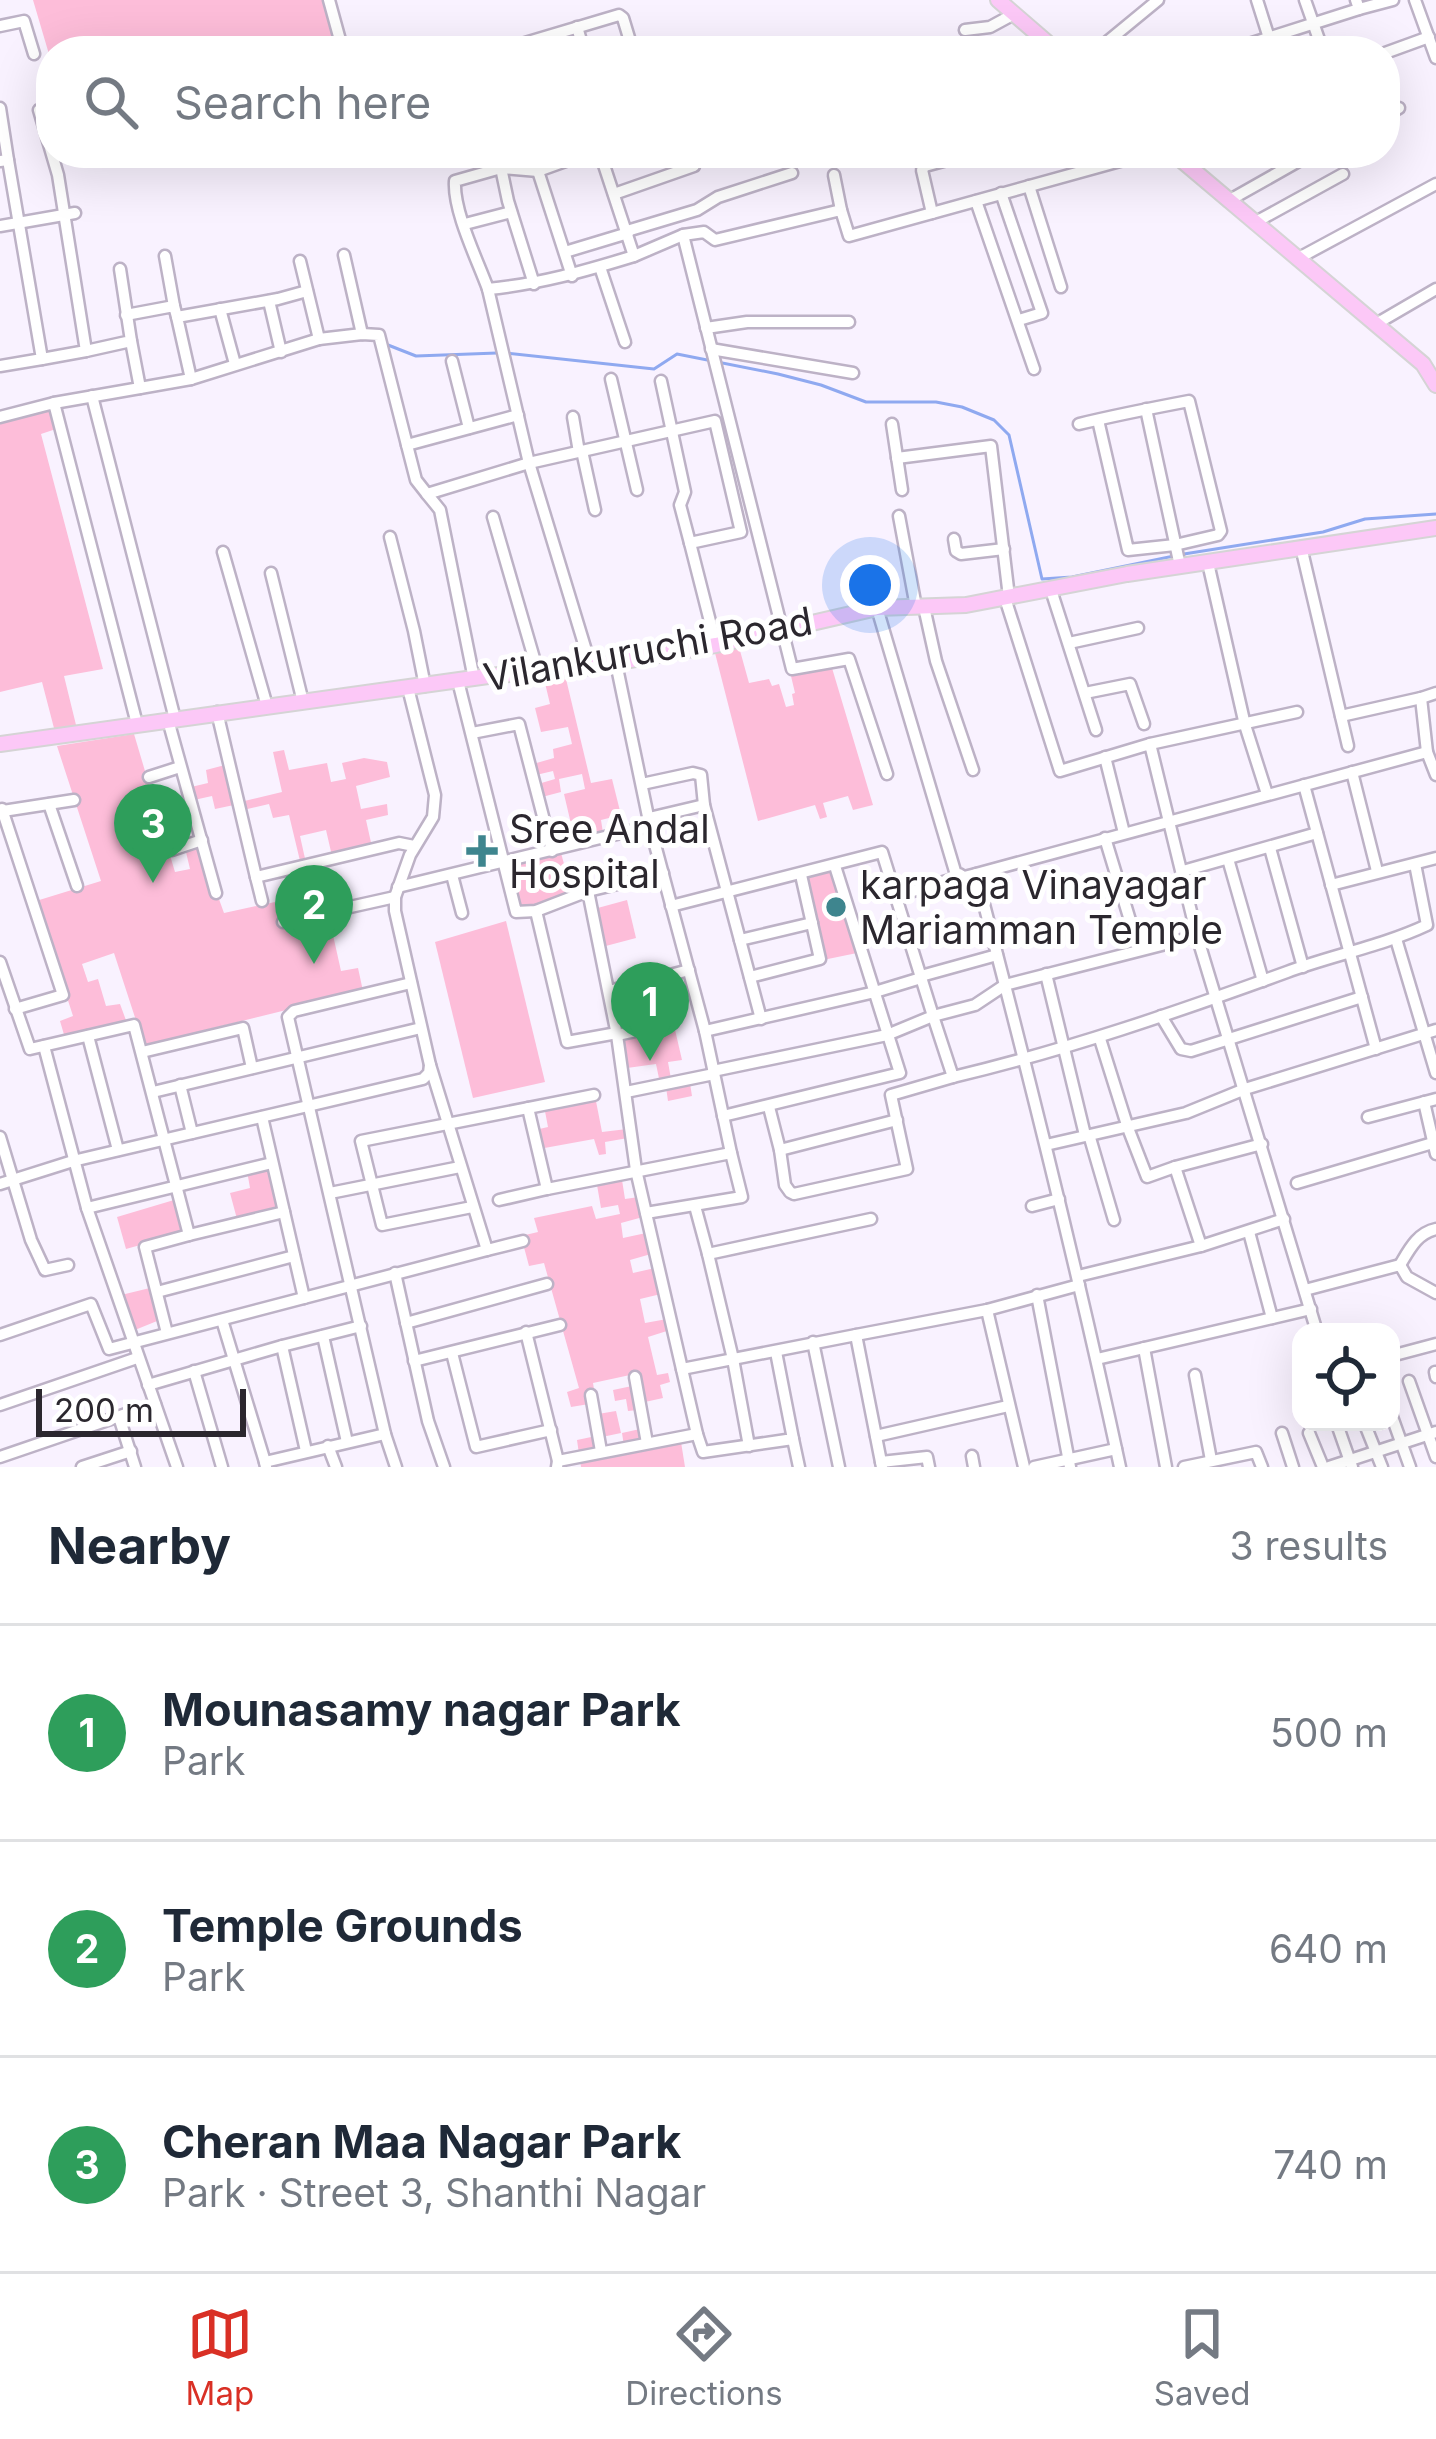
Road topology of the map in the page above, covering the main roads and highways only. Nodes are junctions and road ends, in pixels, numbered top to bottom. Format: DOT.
graph roads {
  1 [pos="998,0"];
  2 [pos="1040,36"];
  3 [pos="1194,168"];
  4 [pos="1436,385"];
  5 [pos="1436,529"];
  6 [pos="0,744"];
  1 -- 2 [label="main road"];
  3 -- 4 [label="main road"];
  5 -- 6 [label="main road, Vilankuruchi Road"];
}
